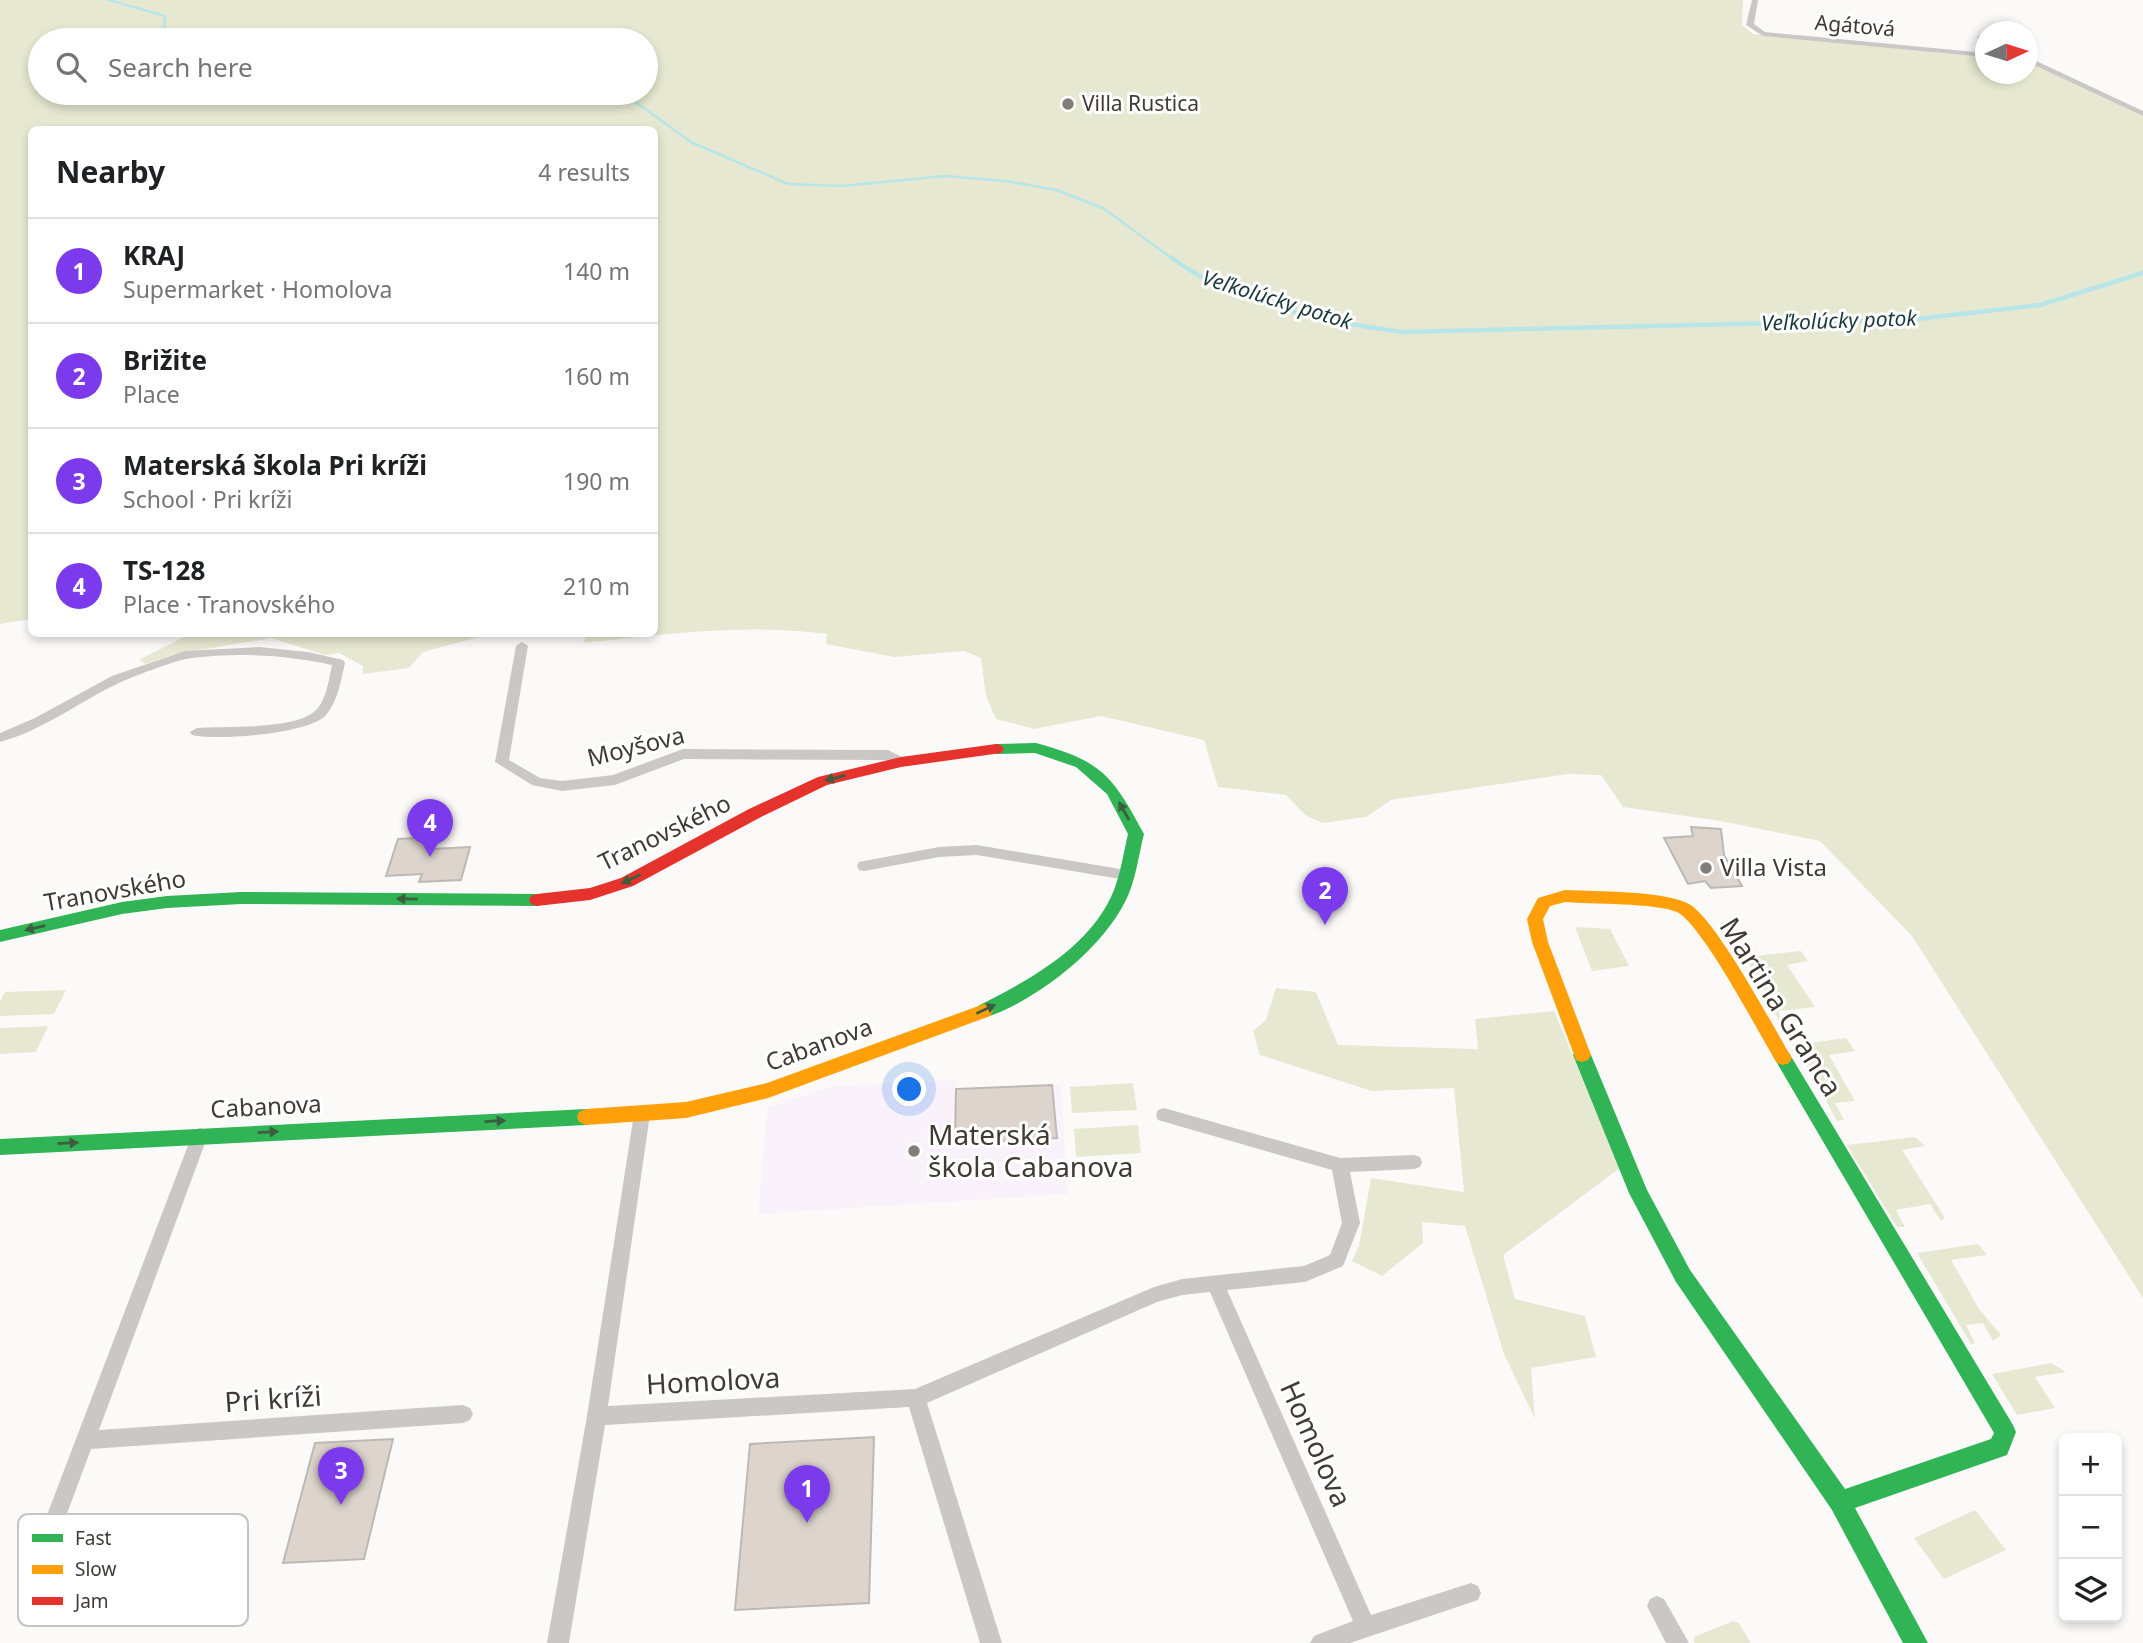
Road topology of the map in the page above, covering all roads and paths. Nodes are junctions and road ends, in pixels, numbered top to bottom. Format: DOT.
graph roads {
  1 [pos="1755,0"];
  2 [pos="1975,54"];
  3 [pos="2038,62"];
  4 [pos="2143,114"];
  5 [pos="522,646"];
  6 [pos="197,732"];
  7 [pos="0,738"];
  8 [pos="901,762"];
  9 [pos="864,866"];
  10 [pos="1126,875"];
  11 [pos="0,936"];
  12 [pos="642,1114"];
  13 [pos="1164,1115"];
  14 [pos="200,1135"];
  15 [pos="0,1147"];
  16 [pos="1414,1163"];
  17 [pos="1340,1165"];
  18 [pos="1215,1283"];
  19 [pos="916,1398"];
  20 [pos="463,1414"];
  21 [pos="597,1416"];
  22 [pos="86,1440"];
  23 [pos="1840,1502"];
  24 [pos="57,1514"];
  25 [pos="1471,1593"];
  26 [pos="1657,1606"];
  27 [pos="1366,1627"];
  28 [pos="558,1643"];
  29 [pos="990,1643"];
  30 [pos="1321,1643"];
  31 [pos="1678,1643"];
  32 [pos="1916,1643"];
  1 -- 2 [label="street, Agátová"];
  3 -- 4 [label="street"];
  5 -- 8 [label="street, Moyšova"];
  6 -- 7 [label="street"];
  10 -- 8 [label="street, Tranovského, one-way"];
  8 -- 11 [label="street, Tranovského, one-way"];
  9 -- 10 [label="street"];
  12 -- 10 [label="street, Cabanova, one-way"];
  14 -- 12 [label="street, Cabanova, one-way"];
  12 -- 21 [label="street"];
  13 -- 17 [label="street"];
  15 -- 14 [label="street, Cabanova, one-way"];
  14 -- 22 [label="street, Cabanova"];
  16 -- 17 [label="street"];
  17 -- 18 [label="street, Homolova"];
  18 -- 19 [label="street, Homolova"];
  18 -- 27 [label="street, Homolova"];
  19 -- 21 [label="street, Homolova"];
  19 -- 29 [label="street"];
  20 -- 22 [label="street, Pri kríži"];
  21 -- 28 [label="street"];
  22 -- 24 [label="street, Cabanova"];
  23 -- 23 [label="street, Martina Granca"];
  23 -- 32 [label="street, Martina Granca"];
  25 -- 27 [label="street"];
  26 -- 31 [label="street"];
  27 -- 30 [label="street"];
}
